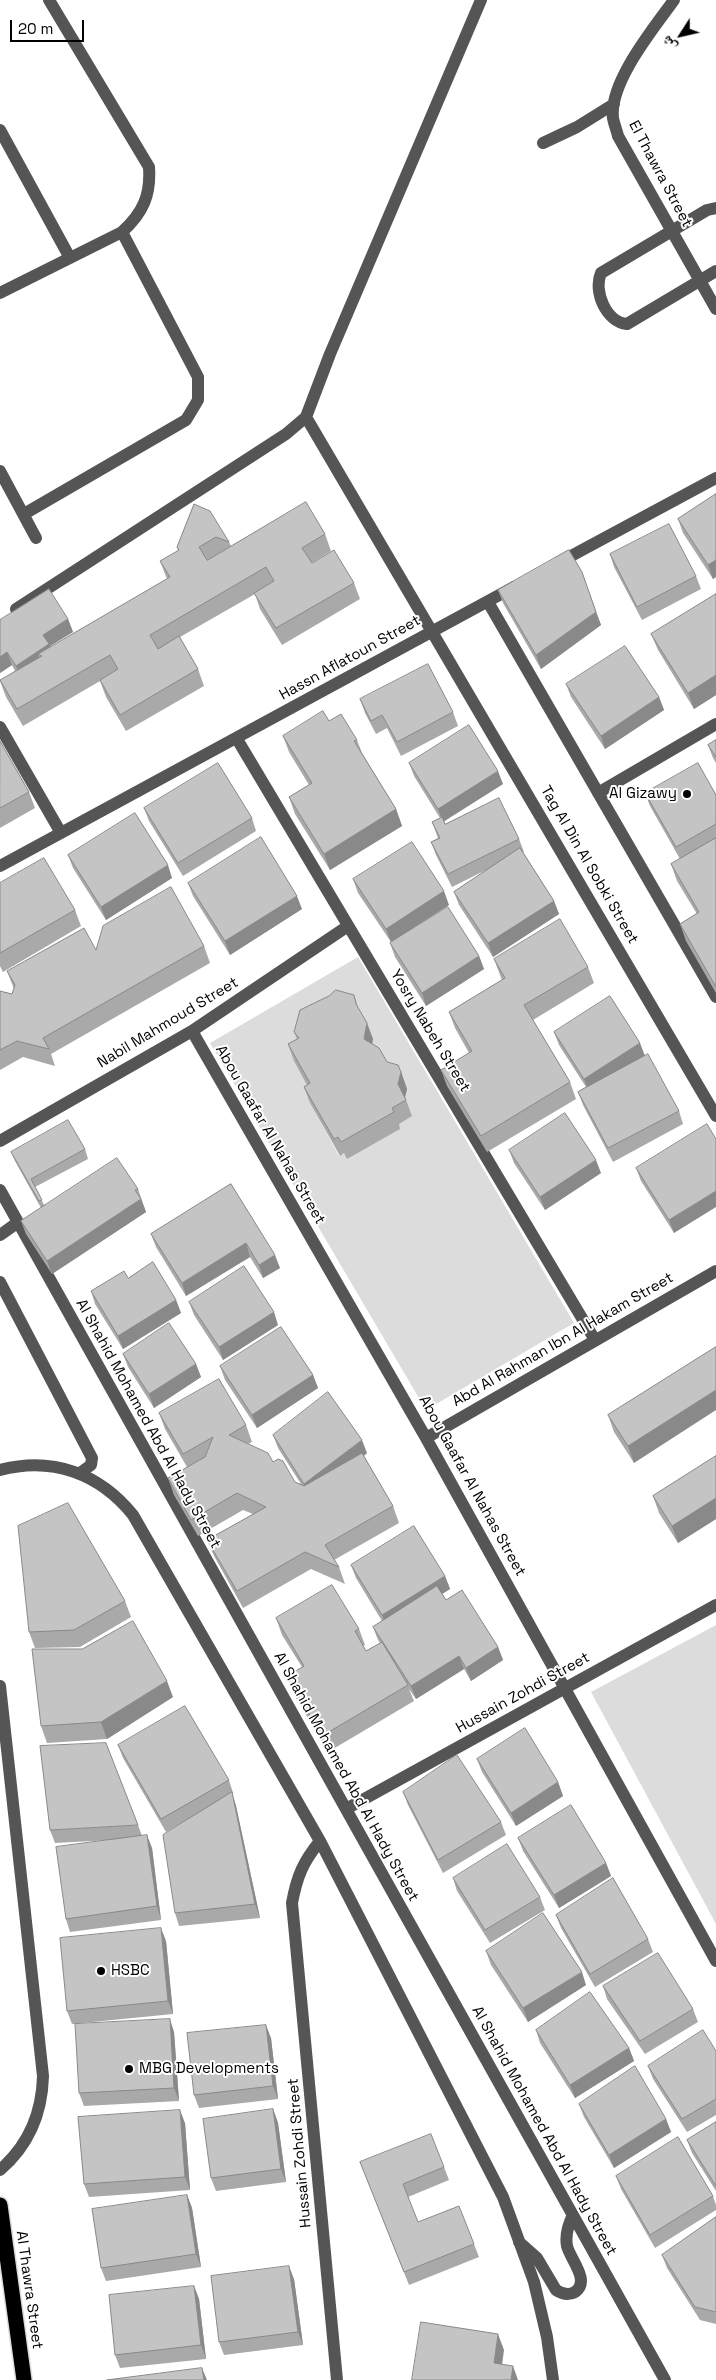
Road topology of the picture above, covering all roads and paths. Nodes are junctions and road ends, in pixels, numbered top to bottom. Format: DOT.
graph roads {
  1 [pos="49,0"];
  2 [pos="481,0"];
  3 [pos="674,0"];
  4 [pos="614,104"];
  5 [pos="0,130"];
  6 [pos="543,143"];
  7 [pos="716,208"];
  8 [pos="671,230"];
  9 [pos="122,232"];
  10 [pos="70,258"];
  11 [pos="716,271"];
  12 [pos="699,282"];
  13 [pos="0,292"];
  14 [pos="716,309"];
  15 [pos="306,417"];
  16 [pos="0,471"];
  17 [pos="716,478"];
  18 [pos="24,514"];
  19 [pos="36,538"];
  20 [pos="546,570"];
  21 [pos="529,579"];
  22 [pos="488,602"];
  23 [pos="16,609"];
  24 [pos="433,631"];
  25 [pos="716,724"];
  26 [pos="0,727"];
  27 [pos="237,739"];
  28 [pos="598,793"];
  29 [pos="61,833"];
  30 [pos="0,866"];
  31 [pos="348,926"];
  32 [pos="716,998"];
  33 [pos="192,1031"];
  34 [pos="716,1116"];
  35 [pos="0,1141"];
  36 [pos="0,1190"];
  37 [pos="17,1223"];
  38 [pos="0,1235"];
  39 [pos="716,1271"];
  40 [pos="0,1282"];
  41 [pos="595,1340"];
  42 [pos="426,1438"];
  43 [pos="0,1470"];
  44 [pos="80,1473"];
  45 [pos="716,1605"];
  46 [pos="0,1686"];
  47 [pos="566,1688"];
  48 [pos="346,1809"];
  49 [pos="320,1841"];
  50 [pos="716,1961"];
  51 [pos="0,2170"];
  52 [pos="0,2205"];
  53 [pos="572,2215"];
  54 [pos="519,2242"];
  55 [pos="24,2380"];
  56 [pos="337,2380"];
  57 [pos="553,2380"];
  58 [pos="666,2380"];
  1 -- 9 [label="street"];
  2 -- 15 [label="street"];
  3 -- 4 [label="street, El Thawra Street"];
  4 -- 6 [label="street"];
  4 -- 8 [label="street, El Thawra Street"];
  5 -- 10 [label="street"];
  7 -- 8 [label="street"];
  8 -- 12 [label="street, El Thawra Street"];
  8 -- 12 [label="street"];
  9 -- 10 [label="street"];
  9 -- 18 [label="street"];
  10 -- 13 [label="street"];
  11 -- 12 [label="street"];
  12 -- 14 [label="street, El Thawra Street"];
  15 -- 23 [label="street"];
  15 -- 24 [label="street, Tag Al Din Al Sobki Street"];
  16 -- 18 [label="street"];
  17 -- 20 [label="street"];
  18 -- 19 [label="street"];
  21 -- 22 [label="street, Hassn Aflatoun Street"];
  22 -- 24 [label="street, Hassn Aflatoun Street"];
  22 -- 28 [label="street"];
  24 -- 27 [label="street, Hassn Aflatoun Street"];
  24 -- 34 [label="street, Tag Al Din Al Sobki Street"];
  25 -- 28 [label="street"];
  26 -- 29 [label="street"];
  27 -- 29 [label="street, Hassn Aflatoun Street"];
  27 -- 31 [label="street, Yosry Nabeh Street"];
  28 -- 32 [label="street"];
  29 -- 30 [label="street, Hassn Aflatoun Street"];
  31 -- 33 [label="street, Nabil Mahmoud Street"];
  31 -- 41 [label="street, Yosry Nabeh Street"];
  33 -- 35 [label="street, Nabil Mahmoud Street"];
  33 -- 42 [label="street, Abou Gaafar Al Nahas Street"];
  36 -- 37 [label="street, Al Shahid Mohamed Abd Al Hady Street"];
  37 -- 38 [label="street"];
  37 -- 48 [label="street, Al Shahid Mohamed Abd Al Hady Street"];
  39 -- 41 [label="street, Abd Al Rahman Ibn Al Hakam Street"];
  40 -- 44 [label="street"];
  41 -- 42 [label="street, Abd Al Rahman Ibn Al Hakam Street"];
  42 -- 47 [label="street, Abou Gaafar Al Nahas Street"];
  43 -- 44 [label="street"];
  44 -- 49 [label="street"];
  45 -- 47 [label="street, Hussain Zohdi Street"];
  46 -- 51 [label="street"];
  47 -- 48 [label="street, Hussain Zohdi Street"];
  47 -- 50 [label="street, Abou Gaafar Al Nahas Street"];
  48 -- 53 [label="street, Al Shahid Mohamed Abd Al Hady Street"];
  49 -- 54 [label="street"];
  49 -- 56 [label="street, Hussain Zohdi Street"];
  52 -- 55 [label="highway, Al Thawra Street"];
  53 -- 54 [label="street"];
  53 -- 58 [label="street, Al Shahid Mohamed Abd Al Hady Street"];
  54 -- 57 [label="street"];
}
